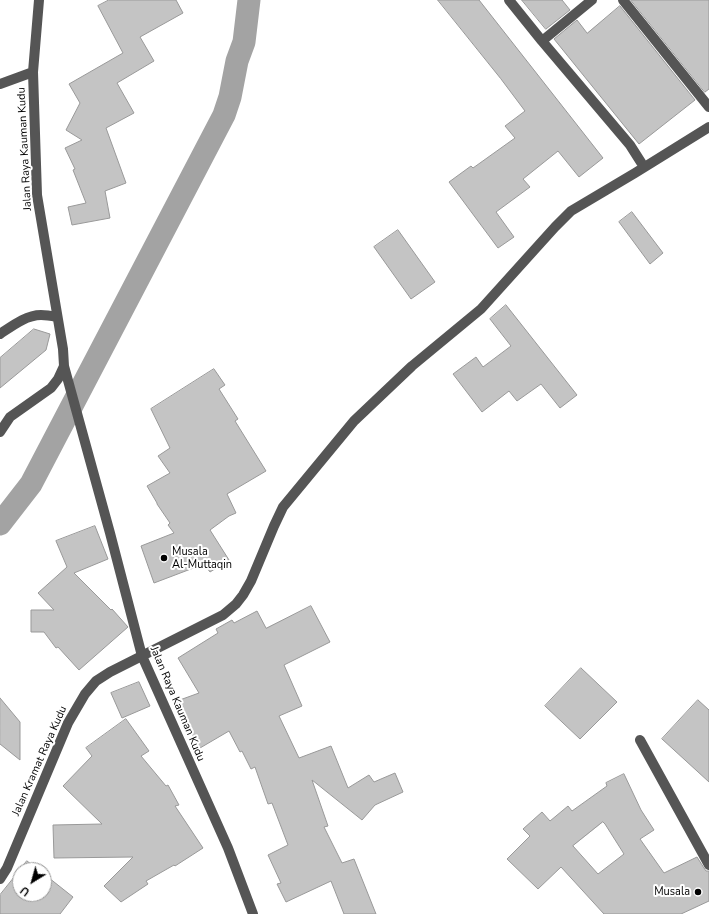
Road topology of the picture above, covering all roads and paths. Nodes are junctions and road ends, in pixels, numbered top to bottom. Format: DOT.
graph roads {
  1 [pos="39,0"];
  2 [pos="509,0"];
  3 [pos="592,0"];
  4 [pos="623,0"];
  5 [pos="542,41"];
  6 [pos="33,72"];
  7 [pos="0,84"];
  8 [pos="709,107"];
  9 [pos="709,127"];
  10 [pos="644,167"];
  11 [pos="57,317"];
  12 [pos="0,334"];
  13 [pos="64,366"];
  14 [pos="0,432"];
  15 [pos="142,656"];
  16 [pos="640,740"];
  17 [pos="709,865"];
  18 [pos="0,879"];
  19 [pos="253,914"];
  1 -- 6 [label="street, Jalan Raya Kauman Kudu"];
  2 -- 5 [label="street"];
  3 -- 5 [label="street"];
  4 -- 8 [label="street"];
  5 -- 10 [label="street"];
  6 -- 7 [label="street"];
  6 -- 11 [label="street, Jalan Raya Kauman Kudu"];
  9 -- 10 [label="street, Jalan Kramat Raya Kudu"];
  10 -- 15 [label="street, Jalan Kramat Raya Kudu"];
  11 -- 12 [label="street"];
  11 -- 13 [label="street, Jalan Raya Kauman Kudu"];
  13 -- 14 [label="street"];
  13 -- 15 [label="street, Jalan Raya Kauman Kudu"];
  15 -- 18 [label="street, Jalan Kramat Raya Kudu"];
  15 -- 19 [label="street, Jalan Raya Kauman Kudu"];
  16 -- 17 [label="street"];
}
